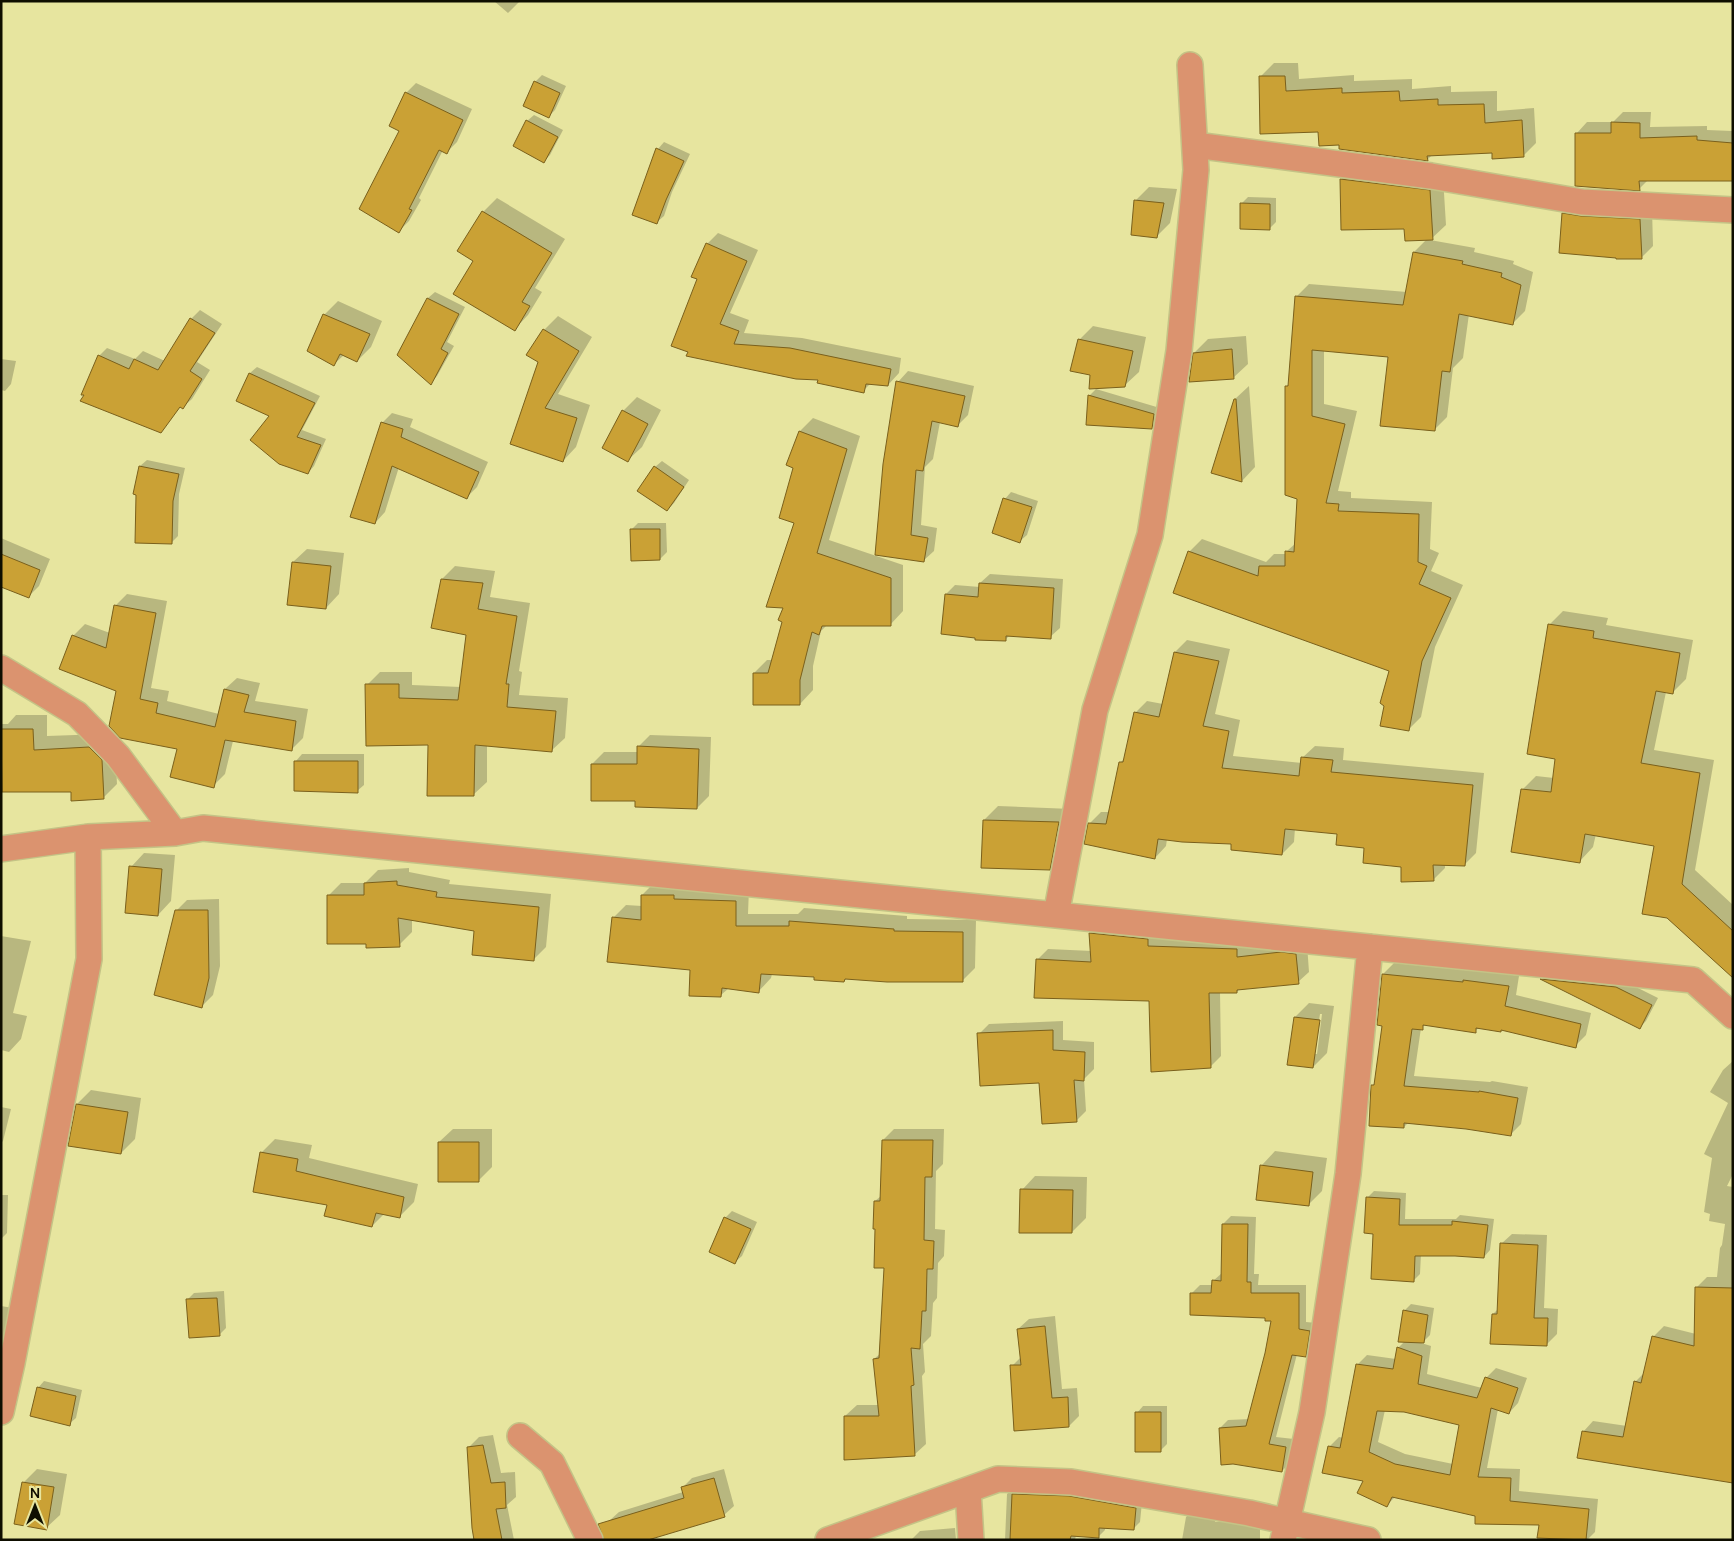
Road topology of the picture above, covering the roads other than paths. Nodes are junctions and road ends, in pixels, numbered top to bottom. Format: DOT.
graph roads {
  1 [pos="1190,65"];
  2 [pos="1195,145"];
  3 [pos="1733,210"];
  4 [pos="1,668"];
  5 [pos="175,833"];
  6 [pos="88,837"];
  7 [pos="1,850"];
  8 [pos="1056,915"];
  9 [pos="1370,947"];
  10 [pos="1733,1016"];
  11 [pos="1,1412"];
  12 [pos="520,1436"];
  13 [pos="968,1490"];
  14 [pos="1285,1531"];
  15 [pos="590,1540"];
  16 [pos="828,1540"];
  17 [pos="971,1540"];
  18 [pos="1368,1540"];
  1 -- 2 [label="street"];
  2 -- 3 [label="street"];
  2 -- 8 [label="street"];
  4 -- 5 [label="street"];
  5 -- 6 [label="street"];
  5 -- 8 [label="street"];
  6 -- 7 [label="street"];
  6 -- 11 [label="street"];
  8 -- 9 [label="street"];
  9 -- 10 [label="street"];
  9 -- 14 [label="street"];
  12 -- 15 [label="street"];
  13 -- 14 [label="street"];
  13 -- 16 [label="street"];
  13 -- 17 [label="street"];
  14 -- 18 [label="street"];
}
